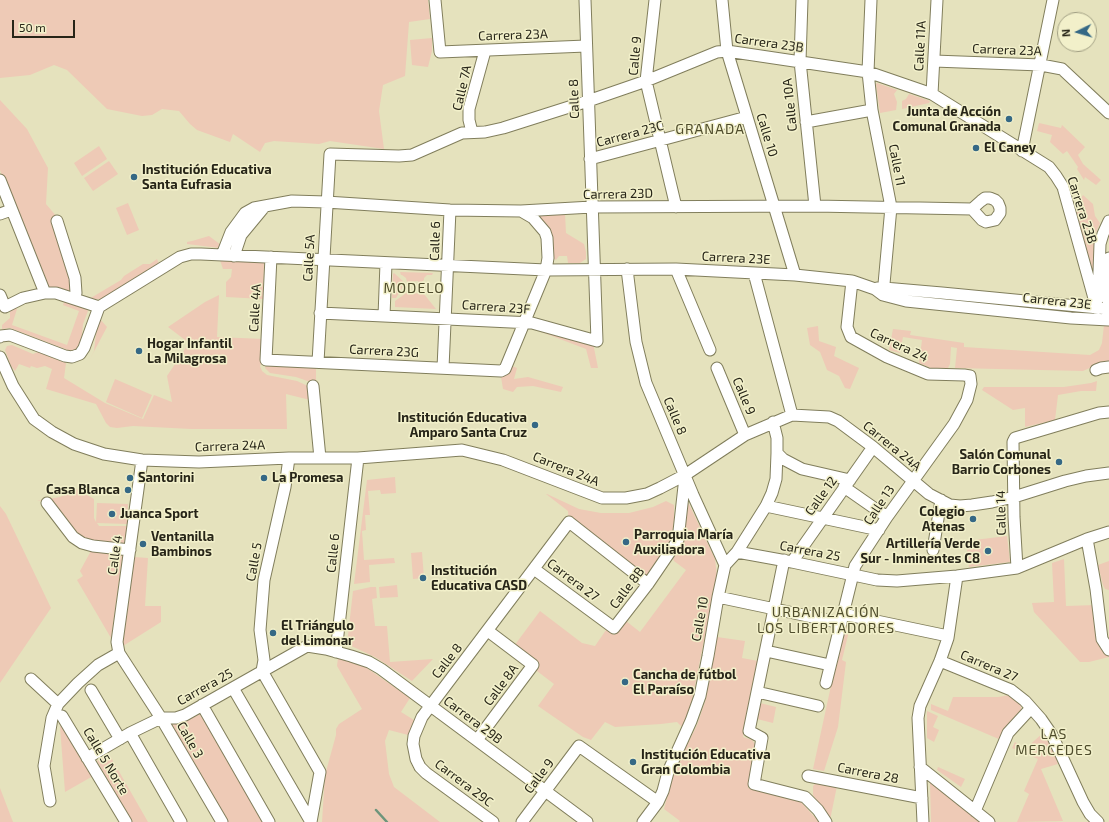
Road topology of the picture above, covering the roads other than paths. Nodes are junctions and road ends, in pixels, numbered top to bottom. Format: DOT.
graph roads {
  1 [pos="436,0"];
  2 [pos="585,0"];
  3 [pos="655,0"];
  4 [pos="722,0"];
  5 [pos="802,0"];
  6 [pos="871,0"];
  7 [pos="937,0"];
  8 [pos="1053,0"];
  9 [pos="586,46"];
  10 [pos="486,50"];
  11 [pos="728,51"];
  12 [pos="800,61"];
  13 [pos="934,61"];
  14 [pos="1041,65"];
  15 [pos="868,72"];
  16 [pos="646,81"];
  17 [pos="932,94"];
  18 [pos="588,101"];
  19 [pos="872,110"];
  20 [pos="1109,112"];
  21 [pos="747,117"];
  22 [pos="806,122"];
  23 [pos="472,132"];
  24 [pos="659,140"];
  25 [pos="1022,151"];
  26 [pos="329,155"];
  27 [pos="590,159"];
  28 [pos="0,180"];
  29 [pos="326,202"];
  30 [pos="265,206"];
  31 [pos="815,206"];
  32 [pos="592,207"];
  33 [pos="676,207"];
  34 [pos="891,207"];
  35 [pos="775,208"];
  36 [pos="976,209"];
  37 [pos="11,210"];
  38 [pos="450,210"];
  39 [pos="520,211"];
  40 [pos="0,214"];
  41 [pos="57,221"];
  42 [pos="1109,221"];
  43 [pos="222,255"];
  44 [pos="234,256"];
  45 [pos="272,257"];
  46 [pos="1109,258"];
  47 [pos="323,260"];
  48 [pos="386,263"];
  49 [pos="448,265"];
  50 [pos="594,269"];
  51 [pos="627,269"];
  52 [pos="676,269"];
  53 [pos="546,270"];
  54 [pos="754,273"];
  55 [pos="794,275"];
  56 [pos="852,281"];
  57 [pos="880,290"];
  58 [pos="44,293"];
  59 [pos="0,295"];
  60 [pos="74,298"];
  61 [pos="99,307"];
  62 [pos="320,313"];
  63 [pos="1105,314"];
  64 [pos="384,316"];
  65 [pos="446,318"];
  66 [pos="524,323"];
  67 [pos="0,337"];
  68 [pos="710,350"];
  69 [pos="0,357"];
  70 [pos="266,360"];
  71 [pos="318,362"];
  72 [pos="443,368"];
  73 [pos="717,368"];
  74 [pos="1109,368"];
  75 [pos="1096,370"];
  76 [pos="970,376"];
  77 [pos="0,381"];
  78 [pos="13,386"];
  79 [pos="313,386"];
  80 [pos="1109,412"];
  81 [pos="792,415"];
  82 [pos="773,422"];
  83 [pos="745,435"];
  84 [pos="873,447"];
  85 [pos="777,453"];
  86 [pos="289,458"];
  87 [pos="320,458"];
  88 [pos="358,458"];
  89 [pos="142,460"];
  90 [pos="1109,473"];
  91 [pos="685,475"];
  92 [pos="913,481"];
  93 [pos="847,483"];
  94 [pos="1014,497"];
  95 [pos="941,500"];
  96 [pos="47,503"];
  97 [pos="766,506"];
  98 [pos="887,517"];
  99 [pos="822,519"];
  100 [pos="879,530"];
  101 [pos="1109,532"];
  102 [pos="1087,539"];
  103 [pos="130,550"];
  104 [pos="933,550"];
  105 [pos="737,552"];
  106 [pos="788,561"];
  107 [pos="725,565"];
  108 [pos="1017,568"];
  109 [pos="534,569"];
  110 [pos="853,575"];
  111 [pos="957,576"];
  112 [pos="648,584"];
  113 [pos="718,597"];
  114 [pos="774,609"];
  115 [pos="842,619"];
  116 [pos="614,628"];
  117 [pos="1105,628"];
  118 [pos="488,631"];
  119 [pos="948,636"];
  120 [pos="1109,650"];
  121 [pos="766,651"];
  122 [pos="336,652"];
  123 [pos="119,653"];
  124 [pos="940,661"];
  125 [pos="830,665"];
  126 [pos="262,671"];
  127 [pos="31,679"];
  128 [pos="826,683"];
  129 [pos="233,688"];
  130 [pos="91,690"];
  131 [pos="757,692"];
  132 [pos="58,704"];
  133 [pos="202,705"];
  134 [pos="430,706"];
  135 [pos="818,706"];
  136 [pos="1031,708"];
  137 [pos="62,716"];
  138 [pos="161,718"];
  139 [pos="130,733"];
  140 [pos="120,739"];
  141 [pos="477,740"];
  142 [pos="413,744"];
  143 [pos="88,758"];
  144 [pos="920,767"];
  145 [pos="808,776"];
  146 [pos="546,790"];
  147 [pos="922,798"];
  148 [pos="50,801"];
  149 [pos="658,802"];
  150 [pos="975,811"];
  151 [pos="176,820"];
  152 [pos="126,822"];
  153 [pos="222,822"];
  154 [pos="269,822"];
  155 [pos="311,822"];
  156 [pos="493,822"];
  157 [pos="522,822"];
  158 [pos="587,822"];
  159 [pos="643,822"];
  160 [pos="826,822"];
  161 [pos="923,822"];
  162 [pos="989,822"];
  163 [pos="1098,822"];
  1 -- 10 [label="street, Carrera 23A"];
  2 -- 9 [label="street, Calle 8"];
  3 -- 16 [label="street, Calle 9"];
  4 -- 11 [label="street, Calle 10"];
  5 -- 12 [label="street, Calle 10A"];
  6 -- 15 [label="street, Calle 11"];
  7 -- 13 [label="street, Calle 11A"];
  8 -- 14 [label="street"];
  9 -- 10 [label="street, Carrera 23A"];
  9 -- 18 [label="street, Calle 8"];
  10 -- 23 [label="street, Calle 7A"];
  11 -- 12 [label="street, Carrera 23B"];
  11 -- 16 [label="street, Carrera 23B"];
  11 -- 21 [label="street, Calle 10"];
  12 -- 15 [label="street, Carrera 23B"];
  12 -- 22 [label="street, Calle 10A"];
  13 -- 14 [label="street, Carrera 23A"];
  13 -- 17 [label="street, Calle 11A"];
  14 -- 20 [label="street, Carrera 23A"];
  14 -- 25 [label="street"];
  15 -- 17 [label="street, Carrera 23B"];
  15 -- 19 [label="street, Calle 11"];
  16 -- 18 [label="street, Carrera 23B"];
  16 -- 24 [label="street, Calle 9"];
  17 -- 25 [label="street, Carrera 23B"];
  18 -- 23 [label="street, Carrera 23B"];
  18 -- 27 [label="street, Calle 8"];
  19 -- 22 [label="street"];
  19 -- 34 [label="street, Calle 11"];
  21 -- 24 [label="street, Carrera 23C"];
  21 -- 35 [label="street, Calle 10"];
  22 -- 31 [label="street, Calle 10A"];
  23 -- 26 [label="street, Carrera 23B"];
  24 -- 27 [label="street, Carrera 23C"];
  24 -- 33 [label="street, Calle 9"];
  25 -- 63 [label="street, Carrera 23B"];
  26 -- 29 [label="street, Calle 5A"];
  27 -- 32 [label="street, Calle 8"];
  28 -- 37 [label="street"];
  29 -- 30 [label="street, Carrera 23D"];
  29 -- 38 [label="street, Carrera 23D"];
  29 -- 47 [label="street, Calle 5A"];
  30 -- 43 [label="street"];
  30 -- 44 [label="street"];
  31 -- 34 [label="street, Carrera 23D"];
  31 -- 35 [label="street, Carrera 23D"];
  32 -- 33 [label="street, Carrera 23D"];
  32 -- 39 [label="street, Carrera 23D"];
  32 -- 50 [label="street, Calle 8"];
  33 -- 35 [label="street, Carrera 23D"];
  34 -- 36 [label="street, Carrera 23D"];
  34 -- 57 [label="street, Calle 11"];
  35 -- 55 [label="street, Calle 10"];
  37 -- 40 [label="street"];
  37 -- 58 [label="street"];
  38 -- 39 [label="street, Carrera 23D"];
  38 -- 49 [label="street, Calle 6"];
  39 -- 53 [label="street"];
  41 -- 60 [label="street"];
  42 -- 63 [label="street"];
  43 -- 44 [label="street"];
  43 -- 61 [label="street"];
  44 -- 45 [label="street"];
  45 -- 47 [label="street"];
  45 -- 70 [label="street, Calle 4A"];
  46 -- 63 [label="street"];
  47 -- 48 [label="street"];
  47 -- 62 [label="street, Calle 5A"];
  48 -- 49 [label="street"];
  48 -- 64 [label="street"];
  49 -- 53 [label="street"];
  49 -- 65 [label="street, Calle 6"];
  50 -- 51 [label="street, Carrera 23E"];
  50 -- 53 [label="street"];
  50 -- 66 [label="street, Carrera 23F"];
  51 -- 52 [label="street, Carrera 23E"];
  51 -- 91 [label="street, Calle 8"];
  52 -- 54 [label="street, Carrera 23E"];
  52 -- 68 [label="street"];
  53 -- 66 [label="street"];
  54 -- 55 [label="street, Carrera 23E"];
  54 -- 81 [label="street"];
  55 -- 56 [label="street, Carrera 23E"];
  56 -- 57 [label="street, Carrera 23E"];
  56 -- 76 [label="street, Carrera 24"];
  57 -- 63 [label="street, Carrera 23E"];
  58 -- 59 [label="street"];
  58 -- 60 [label="street"];
  60 -- 61 [label="street"];
  61 -- 67 [label="street"];
  62 -- 64 [label="street, Carrera 23F"];
  62 -- 71 [label="street, Calle 5A"];
  64 -- 65 [label="street, Carrera 23F"];
  65 -- 66 [label="street, Carrera 23F"];
  65 -- 72 [label="street, Calle 6"];
  66 -- 72 [label="street, Carrera 23G"];
  69 -- 78 [label="street, Carrera 24A"];
  70 -- 71 [label="street, Carrera 23G"];
  71 -- 72 [label="street, Carrera 23G"];
  73 -- 83 [label="street, Calle 9"];
  74 -- 75 [label="street"];
  76 -- 92 [label="street, Calle 13"];
  77 -- 78 [label="street"];
  78 -- 89 [label="street, Carrera 24A"];
  79 -- 87 [label="street"];
  80 -- 94 [label="street, Calle 14"];
  81 -- 82 [label="street, Carrera 24A"];
  81 -- 84 [label="street, Carrera 24A"];
  82 -- 83 [label="street, Carrera 24A"];
  82 -- 85 [label="street"];
  83 -- 91 [label="street, Carrera 24A"];
  84 -- 92 [label="street, Carrera 24A"];
  84 -- 93 [label="street, Calle 12"];
  85 -- 93 [label="street"];
  85 -- 97 [label="street"];
  86 -- 87 [label="street, Carrera 24A"];
  86 -- 89 [label="street, Carrera 24A"];
  86 -- 126 [label="street, Calle 5"];
  87 -- 88 [label="street, Carrera 24A"];
  88 -- 91 [label="street, Carrera 24A"];
  88 -- 122 [label="street, Calle 6"];
  89 -- 103 [label="street, Calle 4"];
  90 -- 94 [label="street, Carrera 24A"];
  91 -- 107 [label="street, Calle 8"];
  91 -- 112 [label="street, Calle 8B"];
  92 -- 95 [label="street, Carrera 24A"];
  92 -- 98 [label="street, Calle 13"];
  93 -- 98 [label="street"];
  93 -- 99 [label="street, Calle 12"];
  94 -- 95 [label="street, Carrera 24A"];
  94 -- 108 [label="street, Calle 14"];
  95 -- 104 [label="street"];
  96 -- 103 [label="street"];
  97 -- 99 [label="street"];
  97 -- 105 [label="street"];
  98 -- 100 [label="street, Calle 13"];
  99 -- 100 [label="street"];
  99 -- 106 [label="street, Calle 12"];
  100 -- 110 [label="street, Calle 13"];
  101 -- 102 [label="street, Carrera 25"];
  102 -- 108 [label="street, Carrera 25"];
  102 -- 117 [label="street"];
  103 -- 123 [label="street, Calle 4"];
  105 -- 106 [label="street, Carrera 25"];
  105 -- 107 [label="street"];
  106 -- 110 [label="street, Carrera 25"];
  106 -- 114 [label="street, Calle 12"];
  107 -- 113 [label="street, Calle 10"];
  108 -- 111 [label="street, Carrera 25"];
  109 -- 112 [label="street, Calle 8"];
  109 -- 116 [label="street, Carrera 27"];
  109 -- 118 [label="street, Calle 8"];
  110 -- 111 [label="street, Carrera 25"];
  110 -- 115 [label="street, Calle 13"];
  111 -- 119 [label="street"];
  112 -- 116 [label="street, Calle 8B"];
  113 -- 114 [label="street"];
  113 -- 149 [label="street, Calle 10"];
  114 -- 115 [label="street"];
  114 -- 121 [label="street, Calle 12"];
  115 -- 119 [label="street"];
  115 -- 125 [label="street, Calle 13"];
  117 -- 120 [label="street"];
  118 -- 134 [label="street, Calle 8"];
  118 -- 141 [label="street, Calle 8A"];
  119 -- 124 [label="street"];
  121 -- 125 [label="street"];
  121 -- 131 [label="street, Calle 12"];
  122 -- 126 [label="street, Carrera 25"];
  122 -- 134 [label="street, Carrera 29B"];
  123 -- 132 [label="street"];
  123 -- 138 [label="street, Calle 3"];
  124 -- 136 [label="street, Carrera 27"];
  124 -- 144 [label="street"];
  125 -- 128 [label="street, Calle 13"];
  126 -- 129 [label="street, Carrera 25"];
  126 -- 155 [label="street"];
  127 -- 132 [label="street"];
  129 -- 133 [label="street, Carrera 25"];
  129 -- 155 [label="street"];
  130 -- 140 [label="street"];
  131 -- 135 [label="street"];
  131 -- 160 [label="street, Calle 12"];
  132 -- 148 [label="street"];
  133 -- 138 [label="street, Carrera 25"];
  133 -- 154 [label="street"];
  134 -- 141 [label="street, Carrera 29B"];
  134 -- 142 [label="street, Calle 8"];
  136 -- 150 [label="street"];
  136 -- 163 [label="street, Carrera 27"];
  137 -- 143 [label="street, Calle 5 Norte"];
  138 -- 139 [label="street, Carrera 25"];
  138 -- 153 [label="street, Calle 3"];
  139 -- 140 [label="street, Carrera 25"];
  139 -- 151 [label="street"];
  140 -- 143 [label="street, Carrera 25"];
  141 -- 146 [label="street, Carrera 29B"];
  142 -- 156 [label="street, Carrera 29C"];
  143 -- 152 [label="street, Calle 5 Norte"];
  144 -- 147 [label="street"];
  144 -- 150 [label="street"];
  145 -- 147 [label="street, Carrera 28"];
  146 -- 149 [label="street, Calle 9"];
  146 -- 157 [label="street, Calle 9"];
  146 -- 158 [label="street, Carrera 29B"];
  147 -- 161 [label="street"];
  149 -- 159 [label="street, Calle 10"];
  150 -- 162 [label="street"];
}
